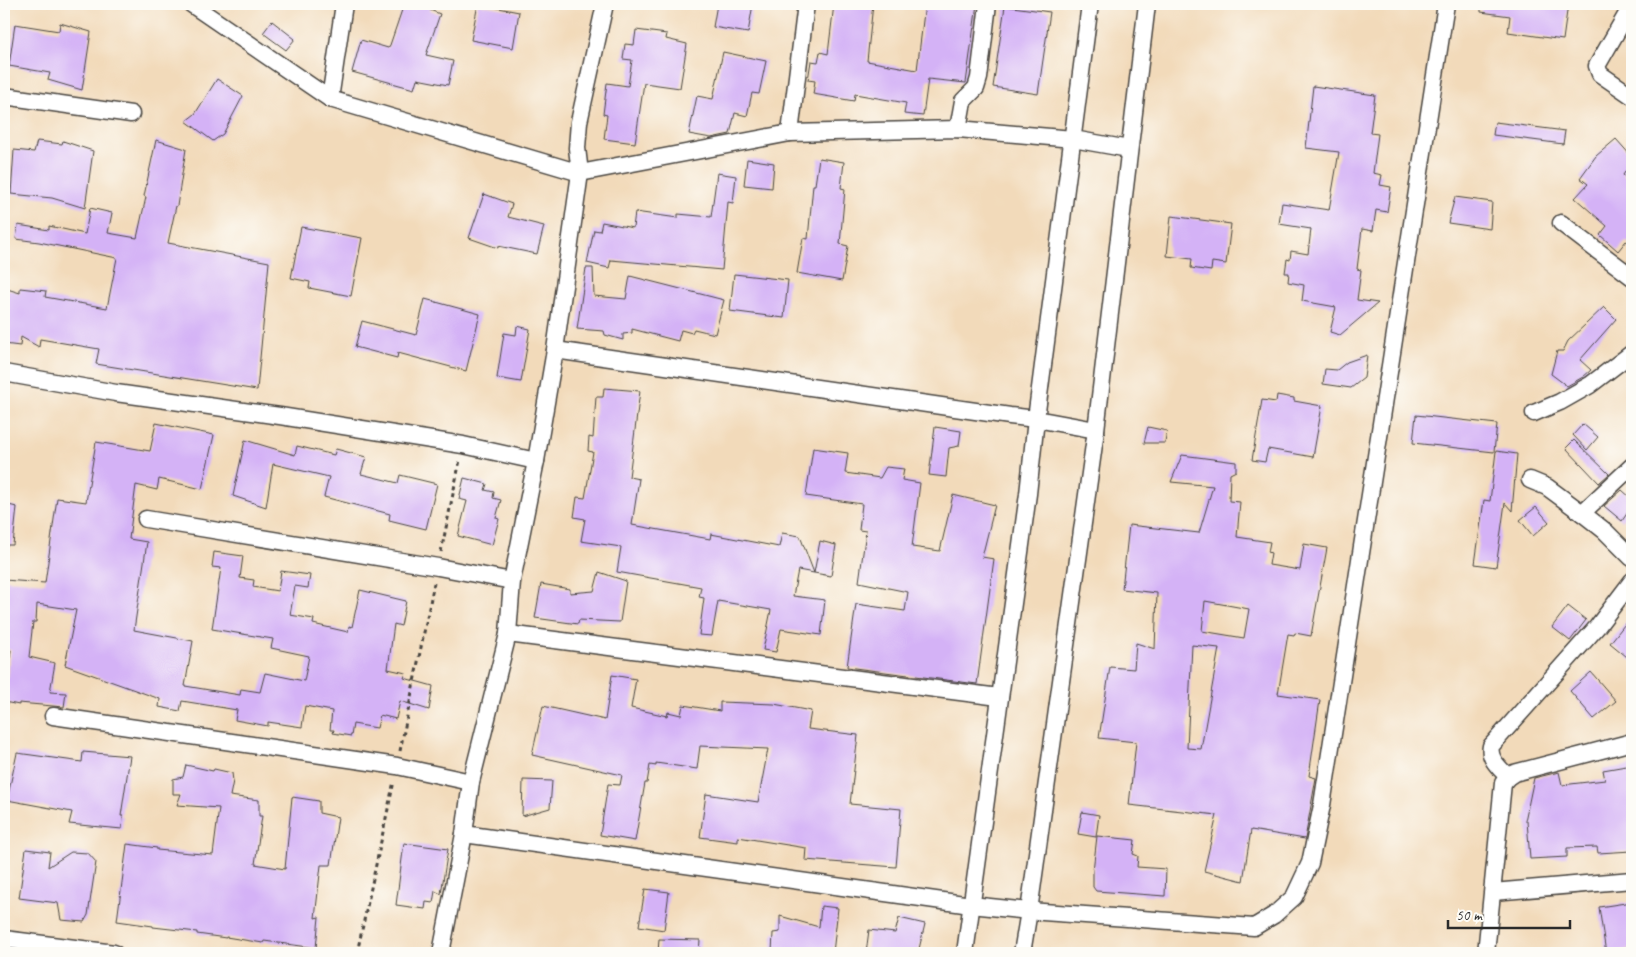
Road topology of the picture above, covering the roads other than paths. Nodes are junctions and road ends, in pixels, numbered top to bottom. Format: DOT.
graph roads {
  1 [pos="191,4"];
  2 [pos="344,4"];
  3 [pos="605,4"];
  4 [pos="806,4"];
  5 [pos="988,4"];
  6 [pos="1090,4"];
  7 [pos="1147,4"];
  8 [pos="1446,4"];
  9 [pos="1632,5"];
  10 [pos="4,96"];
  11 [pos="1632,96"];
  12 [pos="330,99"];
  13 [pos="131,114"];
  14 [pos="958,129"];
  15 [pos="790,133"];
  16 [pos="1073,139"];
  17 [pos="1130,149"];
  18 [pos="580,173"];
  19 [pos="1561,223"];
  20 [pos="1632,277"];
  21 [pos="555,350"];
  22 [pos="1632,353"];
  23 [pos="4,373"];
  24 [pos="1534,413"];
  25 [pos="1036,419"];
  26 [pos="1096,430"];
  27 [pos="536,461"];
  28 [pos="1632,466"];
  29 [pos="1530,480"];
  30 [pos="1582,512"];
  31 [pos="146,519"];
  32 [pos="1632,558"];
  33 [pos="512,581"];
  34 [pos="1632,581"];
  35 [pos="508,634"];
  36 [pos="999,697"];
  37 [pos="53,716"];
  38 [pos="1632,742"];
  39 [pos="1508,777"];
  40 [pos="471,782"];
  41 [pos="464,834"];
  42 [pos="1632,880"];
  43 [pos="1493,892"];
  44 [pos="971,905"];
  45 [pos="1029,911"];
  46 [pos="4,939"];
  47 [pos="114,953"];
  48 [pos="441,953"];
  49 [pos="965,953"];
  50 [pos="1022,953"];
  51 [pos="1486,953"];
  1 -- 12 [label="street"];
  2 -- 12 [label="street"];
  3 -- 18 [label="street"];
  4 -- 15 [label="street"];
  5 -- 14 [label="street"];
  6 -- 16 [label="street"];
  7 -- 17 [label="street"];
  8 -- 45 [label="street"];
  9 -- 11 [label="street"];
  10 -- 13 [label="street"];
  12 -- 18 [label="street"];
  14 -- 15 [label="street"];
  14 -- 16 [label="street"];
  15 -- 18 [label="street"];
  16 -- 17 [label="street"];
  16 -- 25 [label="street"];
  17 -- 26 [label="street"];
  18 -- 21 [label="street"];
  19 -- 20 [label="street"];
  21 -- 25 [label="street"];
  21 -- 27 [label="street"];
  22 -- 24 [label="street"];
  23 -- 27 [label="street"];
  25 -- 26 [label="street"];
  25 -- 36 [label="street"];
  26 -- 45 [label="street"];
  27 -- 33 [label="street"];
  28 -- 30 [label="street"];
  29 -- 30 [label="street"];
  30 -- 32 [label="street"];
  31 -- 33 [label="street"];
  33 -- 35 [label="street"];
  34 -- 39 [label="street"];
  35 -- 36 [label="street"];
  35 -- 40 [label="street"];
  36 -- 44 [label="street"];
  37 -- 40 [label="street"];
  38 -- 39 [label="street"];
  39 -- 43 [label="street"];
  40 -- 41 [label="street"];
  41 -- 44 [label="street"];
  41 -- 48 [label="street"];
  42 -- 43 [label="street"];
  43 -- 51 [label="street"];
  44 -- 45 [label="street"];
  44 -- 49 [label="street"];
  45 -- 50 [label="street"];
  46 -- 47 [label="street"];
}
